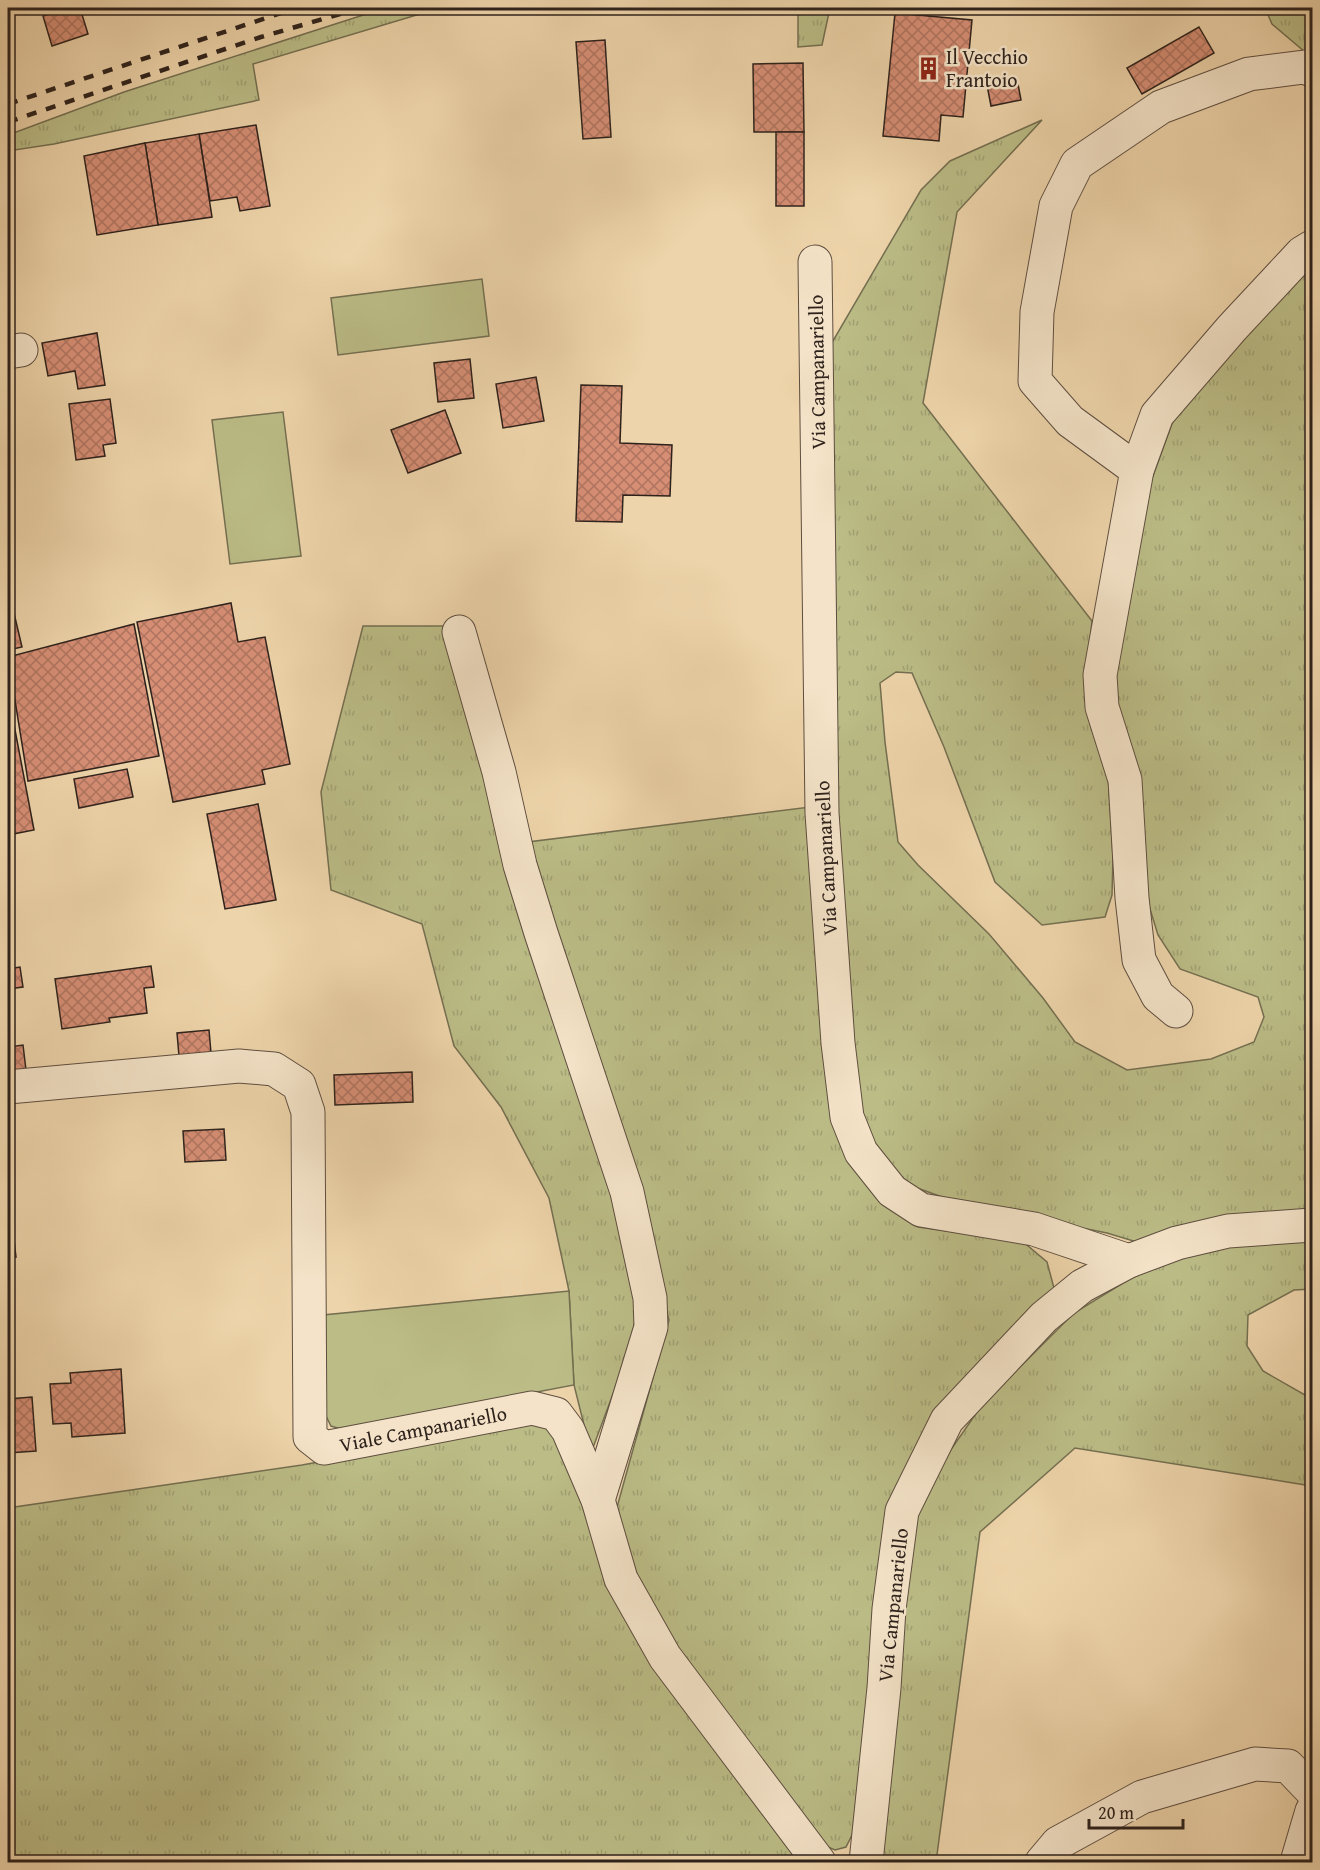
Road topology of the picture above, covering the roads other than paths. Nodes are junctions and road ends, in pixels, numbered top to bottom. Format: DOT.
graph roads {
  1 [pos="1312,69"];
  2 [pos="1312,247"];
  3 [pos="815,262"];
  4 [pos="1137,470"];
  5 [pos="459,632"];
  6 [pos="1176,1011"];
  7 [pos="8,1087"];
  8 [pos="1312,1225"];
  9 [pos="1129,1261"];
  10 [pos="598,1500"];
  11 [pos="1312,1791"];
  12 [pos="1312,1811"];
  13 [pos="819,1863"];
  14 [pos="866,1863"];
  15 [pos="1042,1863"];
  16 [pos="1297,1863"];
  1 -- 4 [label="street"];
  2 -- 4 [label="street"];
  3 -- 9 [label="street, Via Campanariello"];
  4 -- 6 [label="street"];
  5 -- 10 [label="street"];
  7 -- 10 [label="street, Viale Campanariello"];
  8 -- 9 [label="street, Via Campanariello"];
  9 -- 14 [label="street, Via Campanariello"];
  10 -- 13 [label="street, Viale Campanariello"];
  11 -- 15 [label="street"];
  12 -- 16 [label="street"];
}
